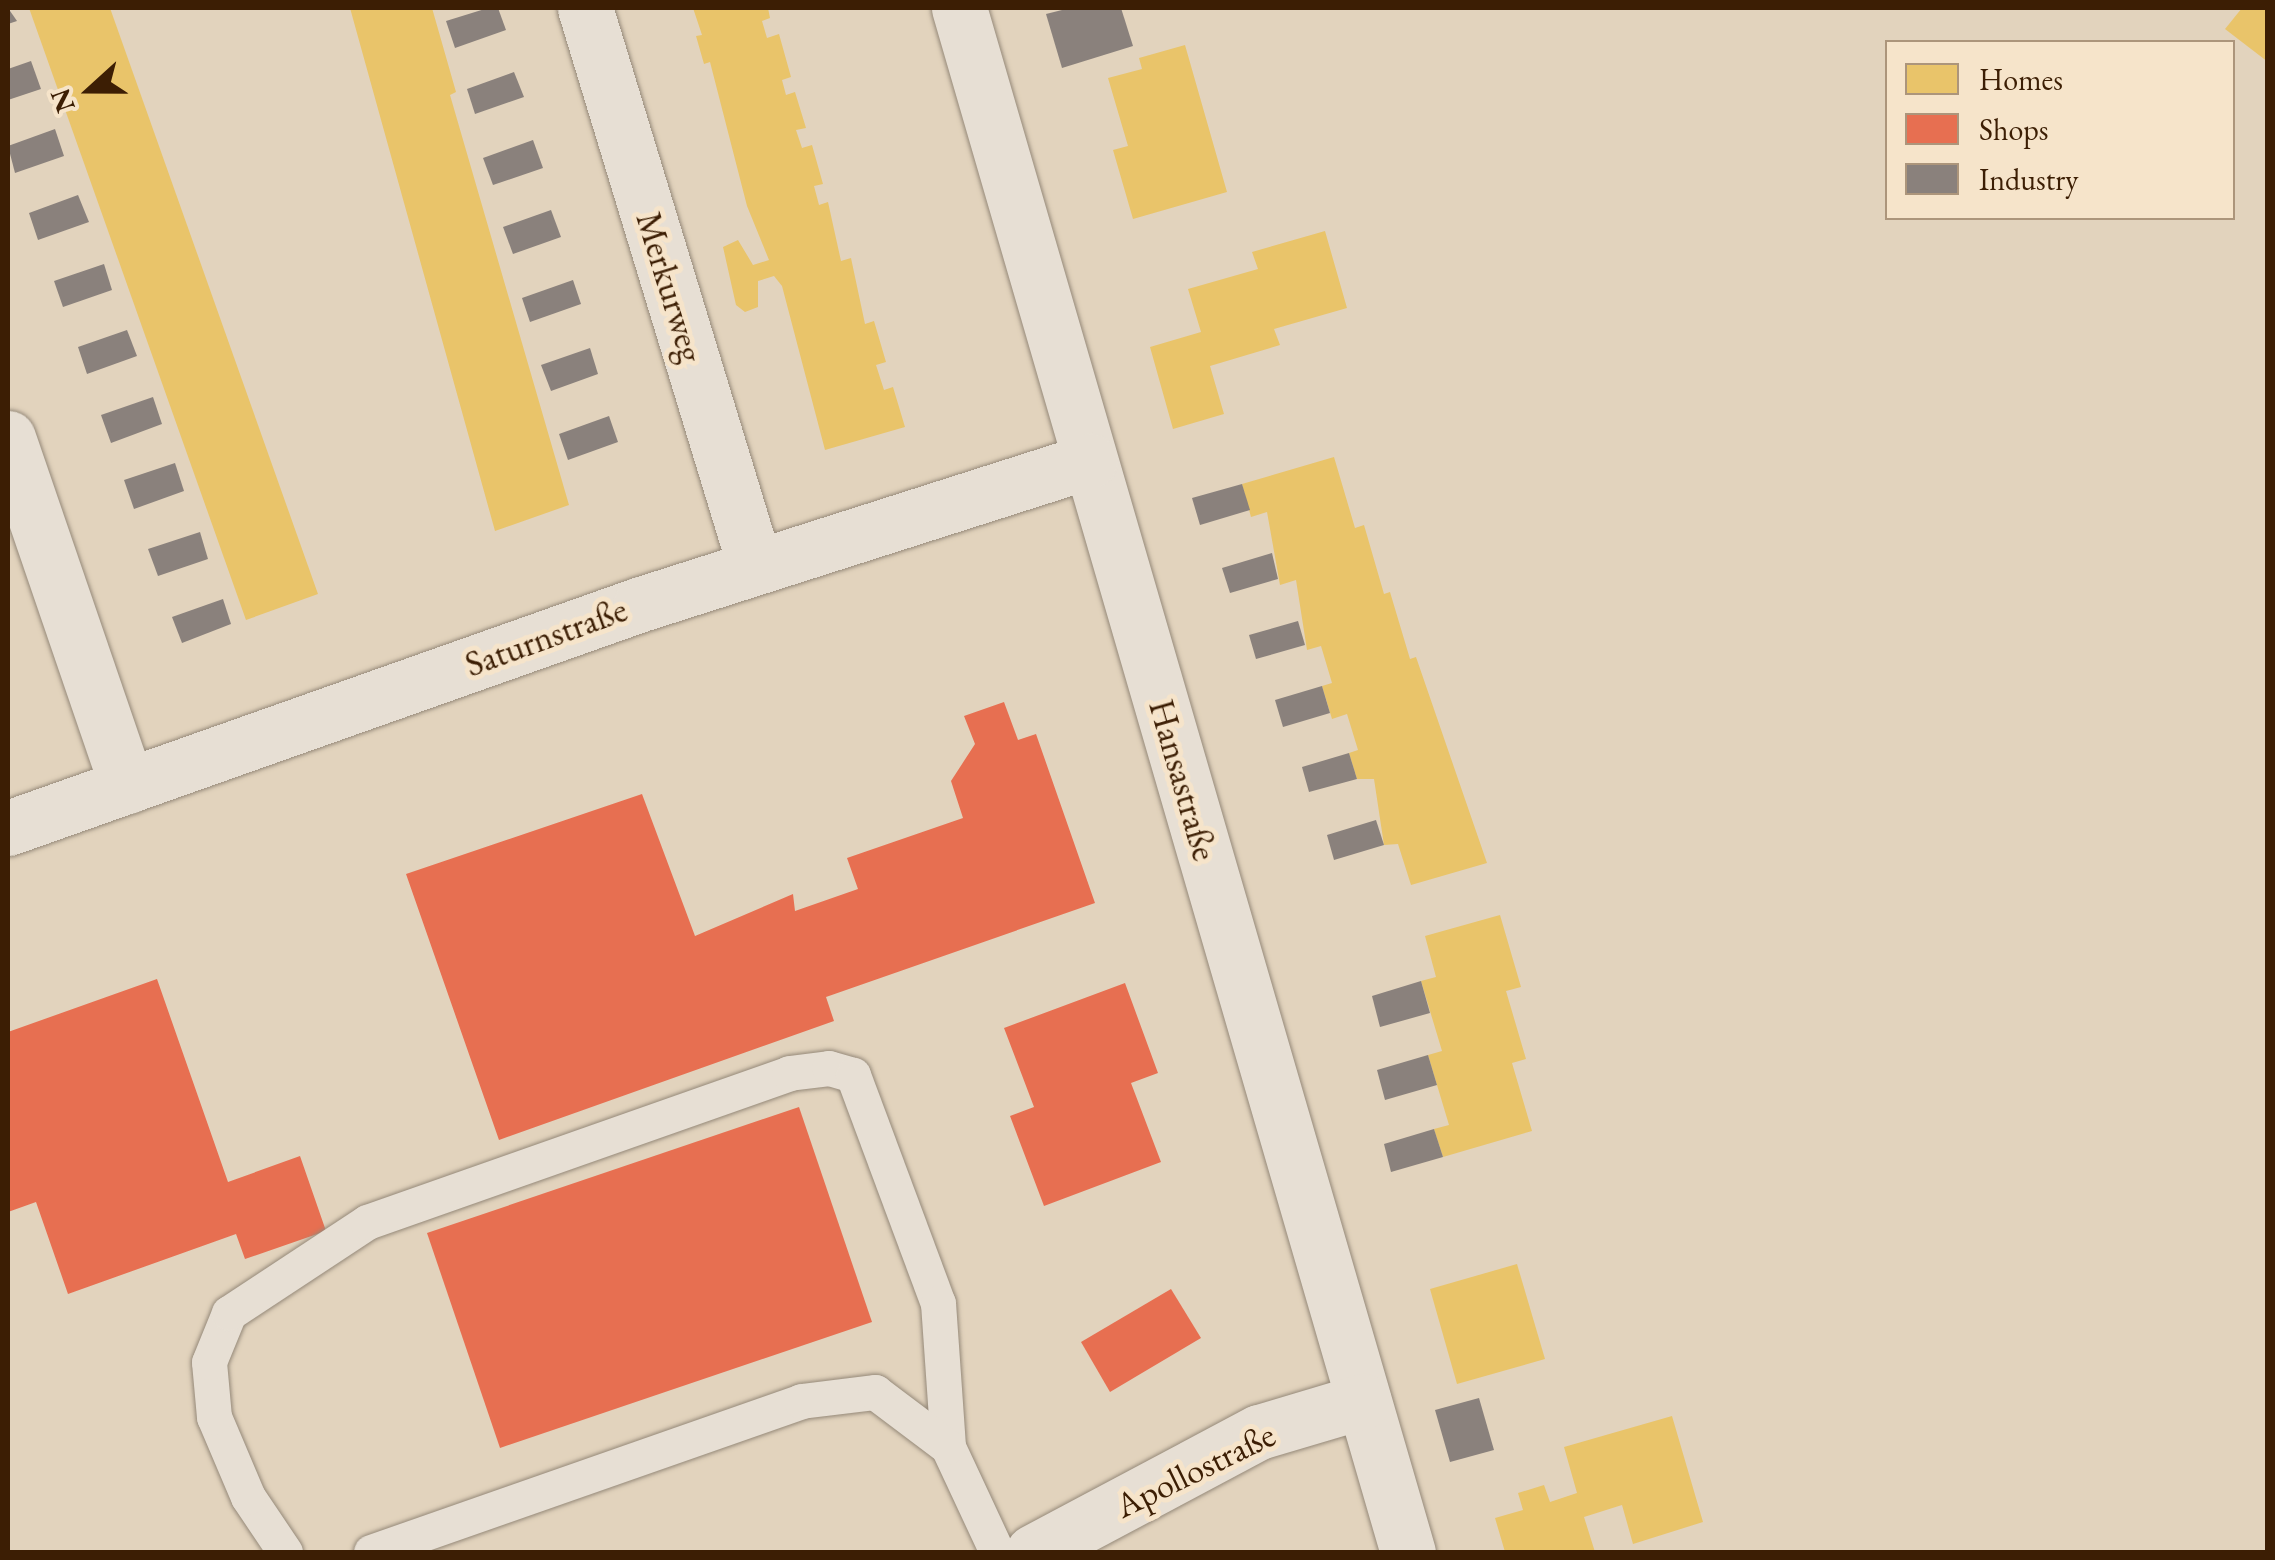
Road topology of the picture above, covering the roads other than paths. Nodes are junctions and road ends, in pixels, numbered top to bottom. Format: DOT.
graph roads {
  1 [pos="585,8"];
  2 [pos="959,8"];
  3 [pos="8,438"];
  4 [pos="1090,461"];
  5 [pos="755,566"];
  6 [pos="127,786"];
  7 [pos="8,828"];
  8 [pos="1363,1401"];
  9 [pos="948,1447"];
  10 [pos="1062,1546"];
  11 [pos="285,1552"];
  12 [pos="371,1552"];
  13 [pos="997,1552"];
  14 [pos="1408,1552"];
  1 -- 5 [label="street, Merkurweg"];
  2 -- 4 [label="street, Hansastraße"];
  3 -- 6 [label="street"];
  4 -- 5 [label="street, Saturnstraße"];
  4 -- 8 [label="street, Hansastraße"];
  5 -- 6 [label="street, Saturnstraße"];
  6 -- 7 [label="street, Saturnstraße"];
  8 -- 10 [label="street, Apollostraße"];
  8 -- 14 [label="street, Hansastraße"];
  9 -- 11 [label="lane"];
  9 -- 12 [label="lane"];
  9 -- 13 [label="lane"];
}
